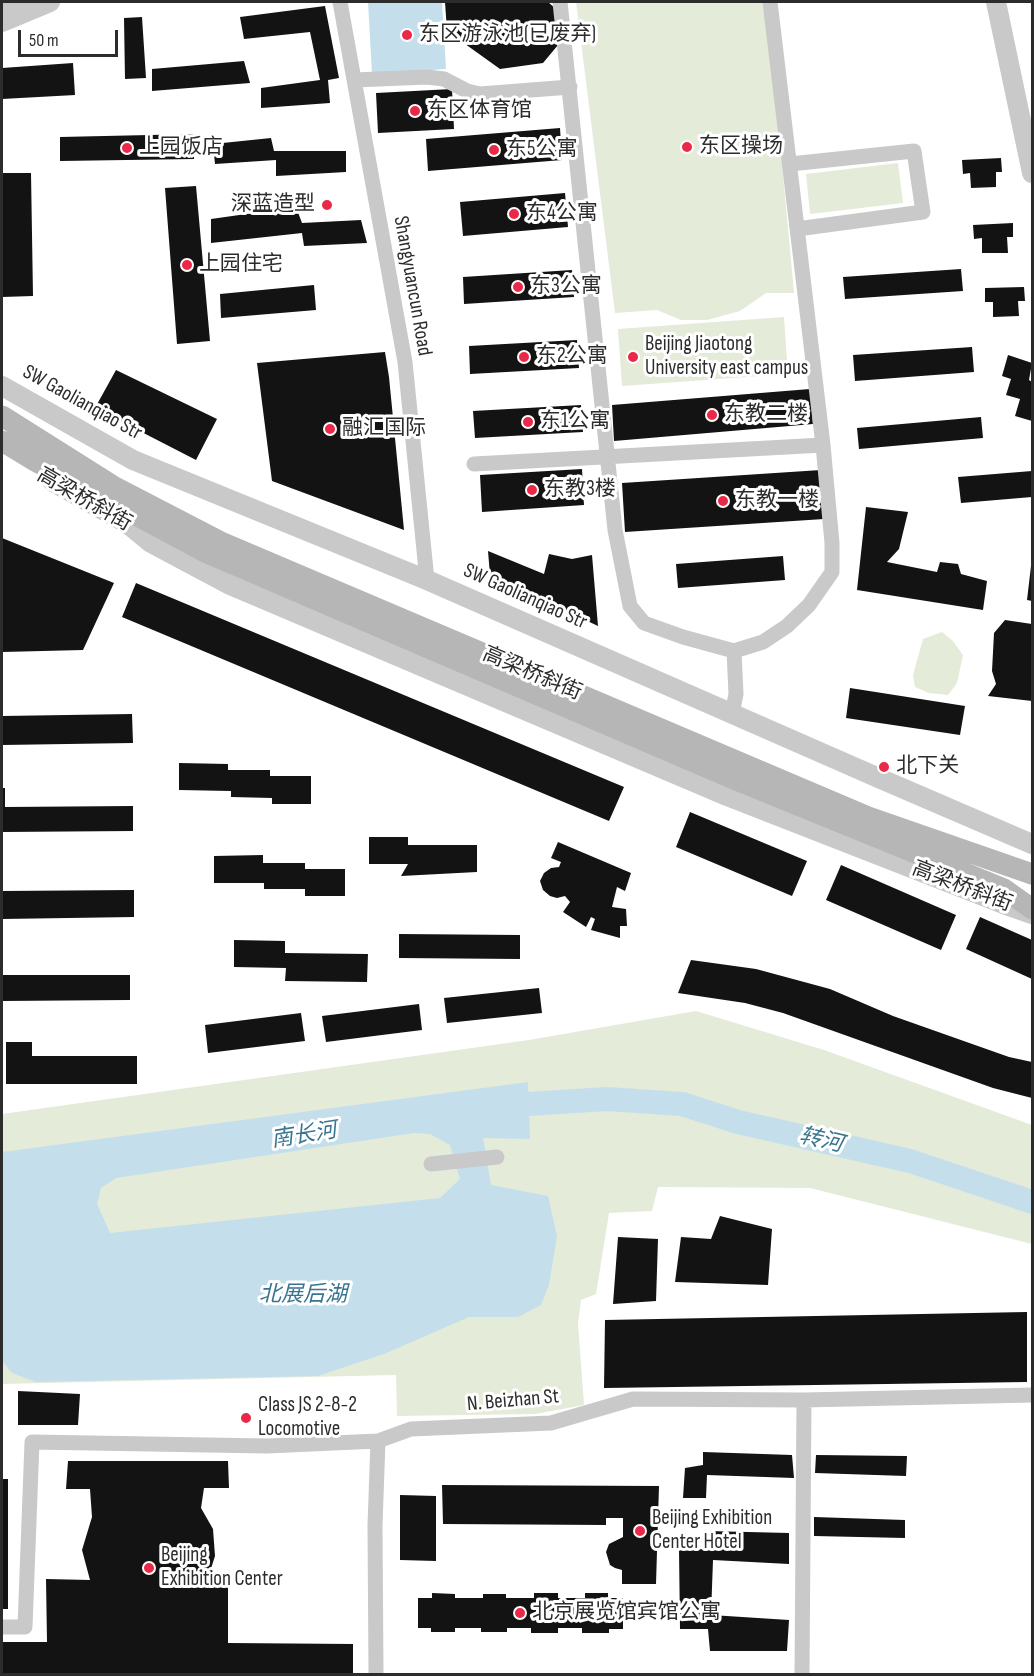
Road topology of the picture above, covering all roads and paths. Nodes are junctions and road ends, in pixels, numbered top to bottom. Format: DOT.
graph roads {
  1 [pos="11,2"];
  2 [pos="50,2"];
  3 [pos="340,2"];
  4 [pos="560,2"];
  5 [pos="770,2"];
  6 [pos="996,2"];
  7 [pos="2,5"];
  8 [pos="2,22"];
  9 [pos="354,80"];
  10 [pos="570,87"];
  11 [pos="790,164"];
  12 [pos="1032,173"];
  13 [pos="797,229"];
  14 [pos="2,386"];
  15 [pos="2,416"];
  16 [pos="2,441"];
  17 [pos="823,445"];
  18 [pos="2,453"];
  19 [pos="607,457"];
  20 [pos="474,464"];
  21 [pos="205,552"];
  22 [pos="428,580"];
  23 [pos="228,584"];
  24 [pos="734,651"];
  25 [pos="732,714"];
  26 [pos="1032,843"];
  27 [pos="1032,874"];
  28 [pos="1032,911"];
  29 [pos="497,1157"];
  30 [pos="431,1164"];
  31 [pos="1032,1395"];
  32 [pos="804,1400"];
  33 [pos="378,1441"];
  34 [pos="2,1627"];
  35 [pos="376,1674"];
  36 [pos="802,1674"];
  1 -- 7 [label="street"];
  2 -- 8 [label="street"];
  3 -- 9 [label="street, Shangyuancun Road"];
  4 -- 10 [label="street"];
  5 -- 11 [label="street"];
  6 -- 12 [label="street"];
  9 -- 10 [label="street"];
  9 -- 22 [label="street, Shangyuancun Road"];
  10 -- 19 [label="street"];
  11 -- 13 [label="street"];
  11 -- 13 [label="street"];
  13 -- 17 [label="street"];
  14 -- 22 [label="street, SW Gaolianqiao Str"];
  15 -- 27 [label="main road, 高梁桥斜街"];
  16 -- 21 [label="main road, 高梁桥斜街"];
  17 -- 19 [label="street"];
  17 -- 24 [label="street"];
  18 -- 23 [label="street, 高梁桥斜街"];
  19 -- 20 [label="street"];
  19 -- 24 [label="street"];
  21 -- 23 [label="street"];
  21 -- 28 [label="main road, 高梁桥斜街"];
  22 -- 25 [label="street, SW Gaolianqiao Str"];
  23 -- 28 [label="street, 高梁桥斜街"];
  24 -- 25 [label="street"];
  25 -- 26 [label="street, SW Gaolianqiao Str"];
  29 -- 30 [label="street"];
  31 -- 32 [label="street, N. Beizhan St"];
  32 -- 33 [label="street, N. Beizhan St"];
  32 -- 36 [label="street"];
  33 -- 34 [label="street, N. Beizhan St"];
  33 -- 35 [label="street"];
}
